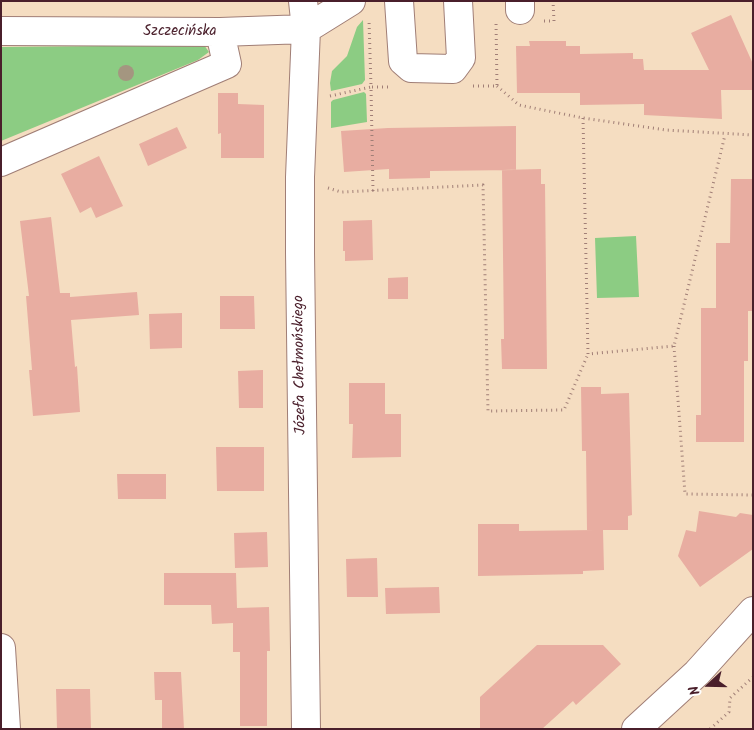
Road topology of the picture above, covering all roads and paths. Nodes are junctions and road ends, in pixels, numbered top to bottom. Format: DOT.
graph roads {
  1 [pos="303,1"];
  2 [pos="399,1"];
  3 [pos="458,1"];
  4 [pos="360,7"];
  5 [pos="306,29"];
  6 [pos="1,31"];
  7 [pos="220,32"];
  8 [pos="497,86"];
  9 [pos="326,98"];
  10 [pos="583,118"];
  11 [pos="725,135"];
  12 [pos="753,135"];
  13 [pos="1,162"];
  14 [pos="328,188"];
  15 [pos="674,346"];
  16 [pos="588,354"];
  17 [pos="753,494"];
  18 [pos="753,611"];
  19 [pos="753,635"];
  20 [pos="1,648"];
  21 [pos="697,673"];
  22 [pos="753,677"];
  23 [pos="6,729"];
  24 [pos="306,729"];
  25 [pos="636,729"];
  26 [pos="710,729"];
  1 -- 5 [label="street, Józefa Chełmońskiego"];
  2 -- 3 [label="street"];
  4 -- 5 [label="street, Szczecińska"];
  4 -- 9 [label="path"];
  5 -- 7 [label="street, Szczecińska"];
  5 -- 24 [label="street, Józefa Chełmońskiego"];
  6 -- 7 [label="street, Szczecińska"];
  7 -- 13 [label="street"];
  8 -- 10 [label="path"];
  10 -- 11 [label="path"];
  10 -- 16 [label="path"];
  11 -- 12 [label="path"];
  11 -- 15 [label="path"];
  14 -- 16 [label="path"];
  15 -- 16 [label="path"];
  15 -- 17 [label="path"];
  18 -- 21 [label="street"];
  19 -- 21 [label="street"];
  20 -- 23 [label="street"];
  21 -- 25 [label="street"];
  22 -- 26 [label="path"];
}
